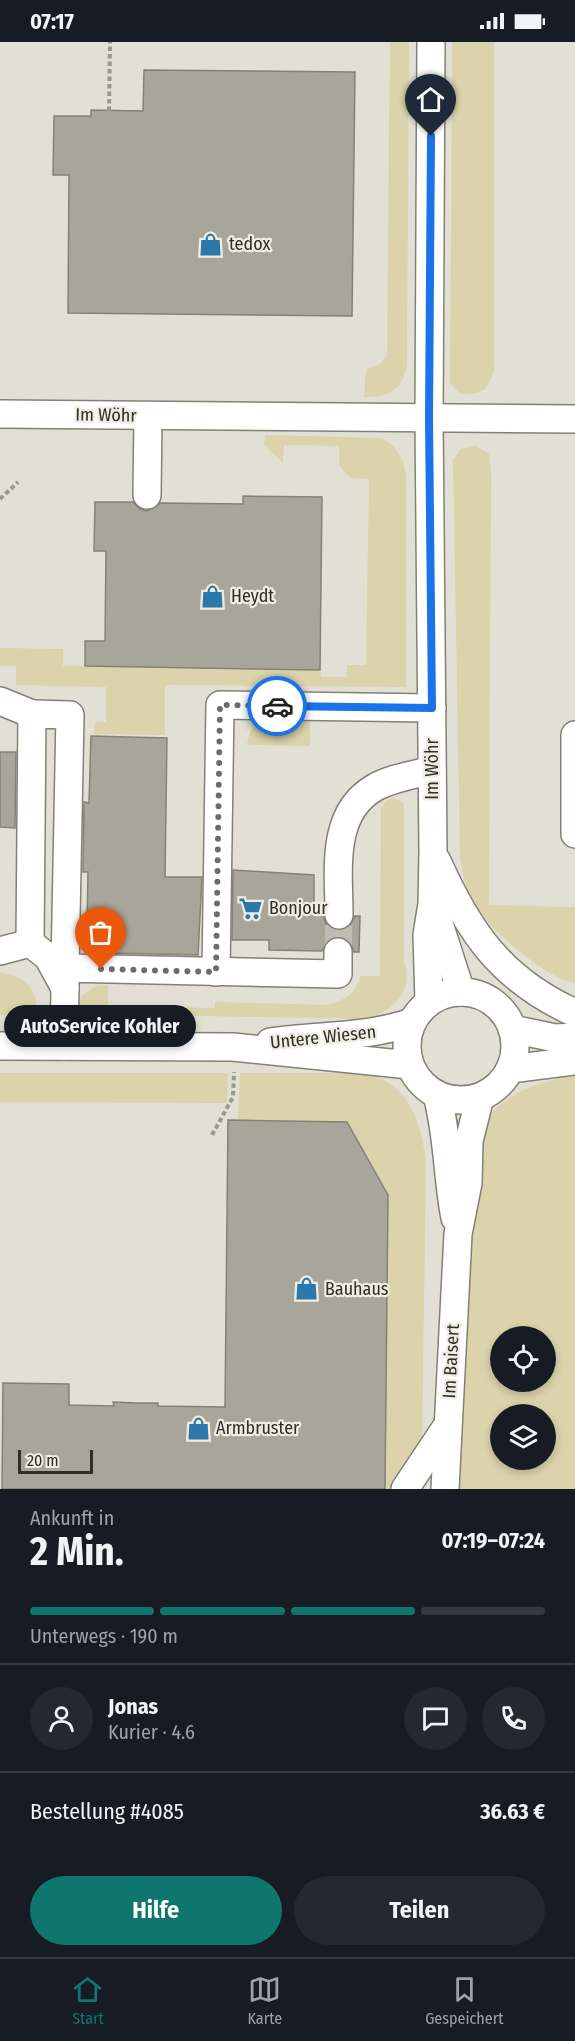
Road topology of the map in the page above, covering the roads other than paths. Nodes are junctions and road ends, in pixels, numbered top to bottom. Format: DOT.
graph roads {
  1 [pos="432,42"];
  2 [pos="0,414"];
  3 [pos="148,416"];
  4 [pos="429,419"];
  5 [pos="575,419"];
  6 [pos="147,495"];
  7 [pos="0,701"];
  8 [pos="432,708"];
  9 [pos="32,714"];
  10 [pos="575,735"];
  11 [pos="432,770"];
  12 [pos="575,834"];
  13 [pos="433,852"];
  14 [pos="432,904"];
  15 [pos="339,915"];
  16 [pos="30,944"];
  17 [pos="0,951"];
  18 [pos="338,963"];
  19 [pos="216,972"];
  20 [pos="65,978"];
  21 [pos="461,992"];
  22 [pos="421,1012"];
  23 [pos="575,1012"];
  24 [pos="512,1029"];
  25 [pos="575,1037"];
  26 [pos="0,1046"];
  27 [pos="64,1046"];
  28 [pos="233,1047"];
  29 [pos="575,1061"];
  30 [pos="410,1065"];
  31 [pos="510,1069"];
  32 [pos="437,1095"];
  33 [pos="480,1097"];
  34 [pos="458,1234"];
  35 [pos="447,1425"];
  36 [pos="405,1489"];
  37 [pos="445,1489"];
  1 -- 4 [label="street, Im Wöhr"];
  2 -- 3 [label="street, Im Wöhr"];
  3 -- 4 [label="street, Im Wöhr"];
  3 -- 6 [label="street"];
  4 -- 5 [label="street"];
  4 -- 8 [label="street, Im Wöhr"];
  7 -- 9 [label="street"];
  8 -- 11 [label="street, Im Wöhr"];
  8 -- 19 [label="street"];
  9 -- 16 [label="street"];
  9 -- 20 [label="street"];
  10 -- 12 [label="street"];
  11 -- 13 [label="street, Im Wöhr"];
  11 -- 15 [label="street"];
  13 -- 14 [label="street, Im Wöhr"];
  13 -- 23 [label="street"];
  14 -- 21 [label="street, Im Wöhr"];
  14 -- 22 [label="street, Im Wöhr"];
  16 -- 17 [label="street"];
  16 -- 20 [label="street"];
  18 -- 19 [label="street"];
  19 -- 20 [label="street"];
  20 -- 27 [label="street"];
  21 -- 22 [label="street, Untere Wiesen"];
  21 -- 24 [label="street"];
  22 -- 28 [label="street, Untere Wiesen"];
  22 -- 30 [label="street"];
  24 -- 25 [label="street"];
  24 -- 31 [label="street"];
  26 -- 27 [label="street, Untere Wiesen"];
  27 -- 28 [label="street, Untere Wiesen"];
  28 -- 30 [label="street, Untere Wiesen"];
  29 -- 31 [label="street"];
  30 -- 32 [label="street"];
  31 -- 33 [label="street"];
  32 -- 33 [label="street"];
  32 -- 34 [label="street, Im Baisert"];
  33 -- 34 [label="street, Im Baisert"];
  34 -- 35 [label="street, Im Baisert"];
  35 -- 36 [label="street"];
  35 -- 37 [label="street, Im Baisert"];
}
